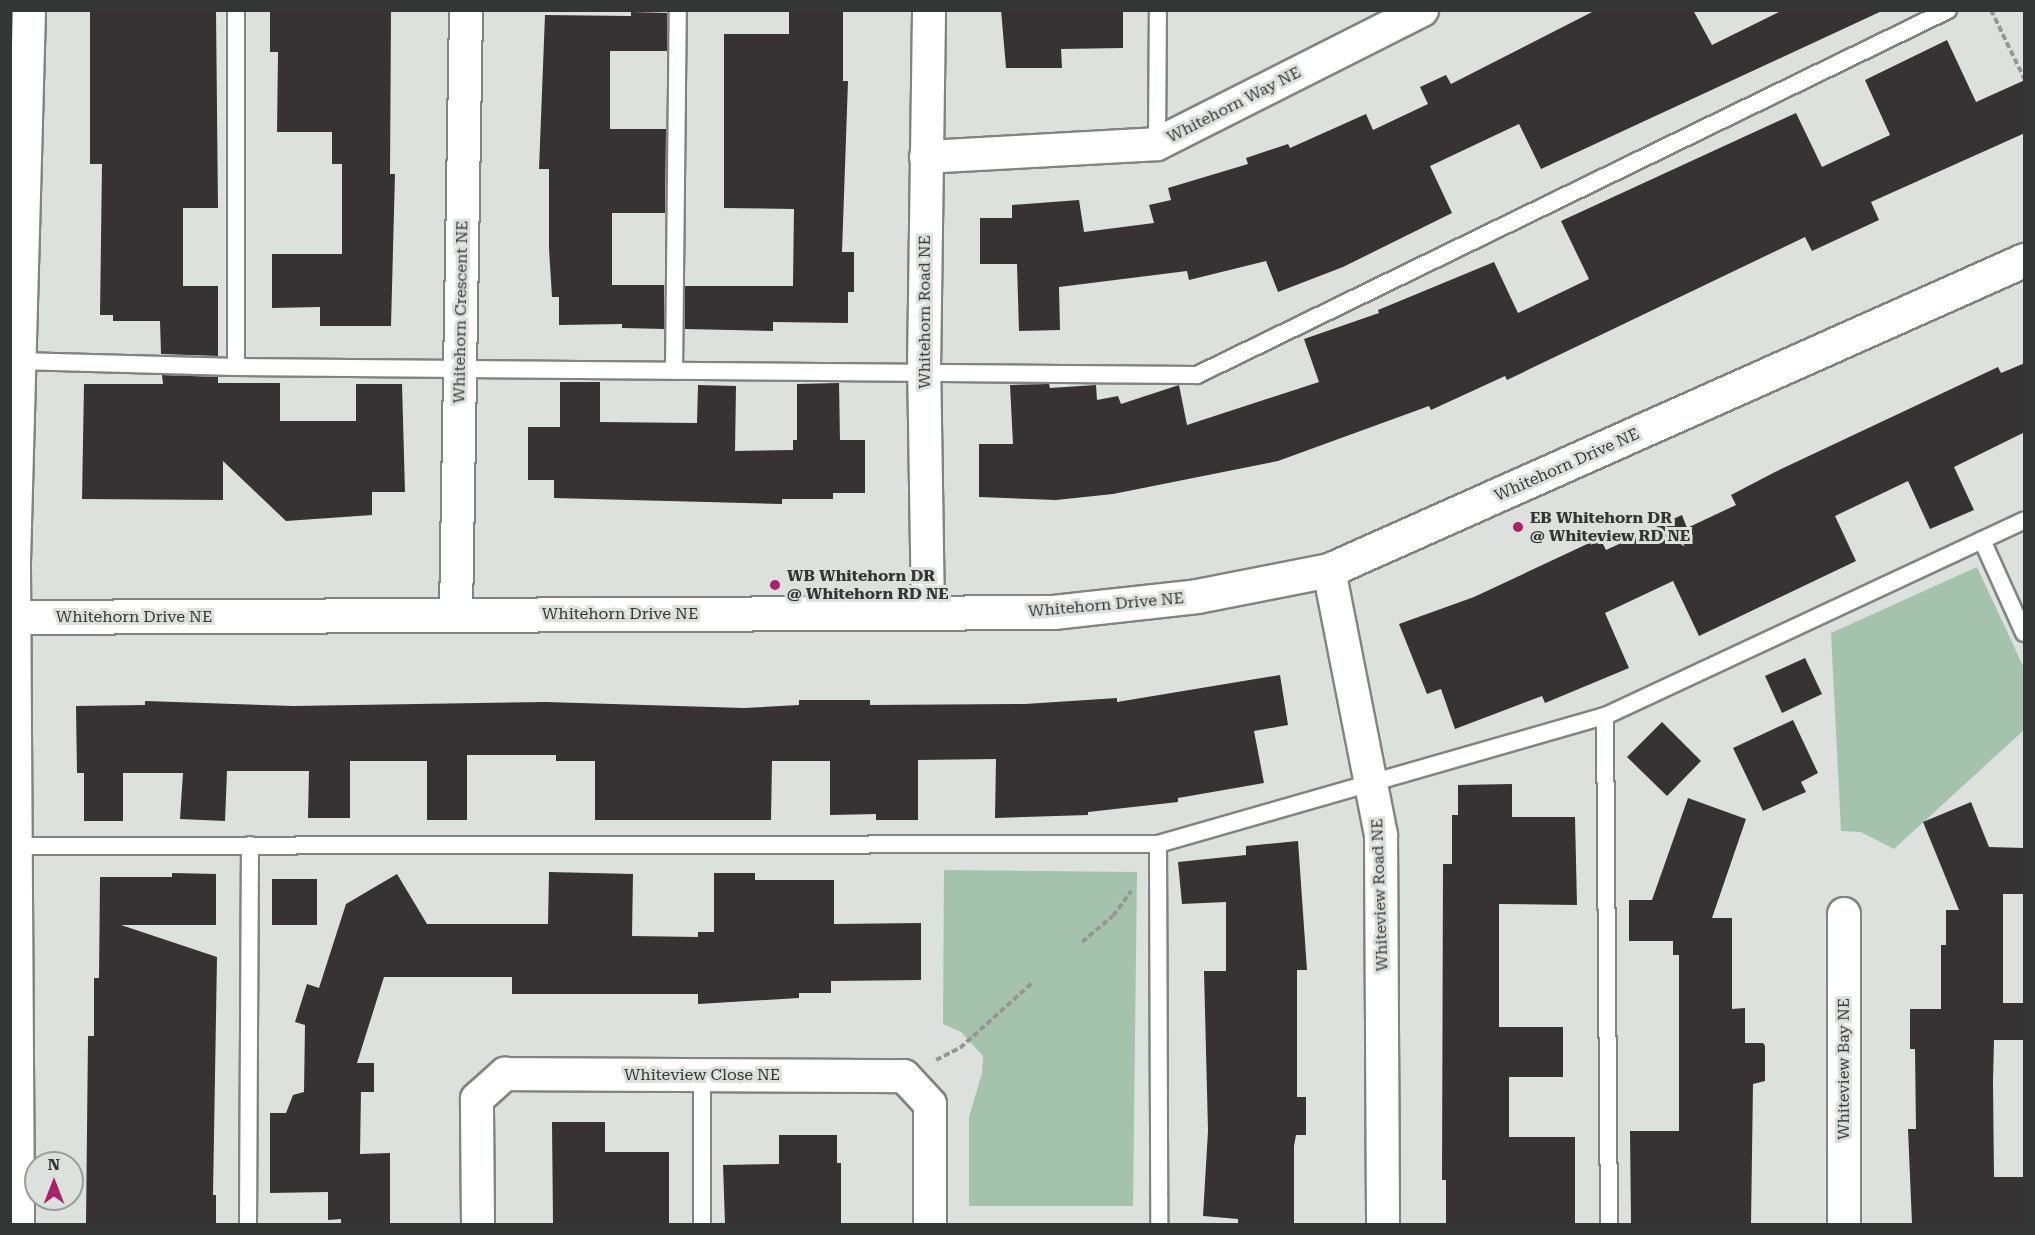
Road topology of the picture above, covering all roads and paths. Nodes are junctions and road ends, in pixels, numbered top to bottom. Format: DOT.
graph roads {
  1 [pos="29,10"];
  2 [pos="236,10"];
  3 [pos="466,10"];
  4 [pos="678,10"];
  5 [pos="929,10"];
  6 [pos="1158,10"];
  7 [pos="1422,10"];
  8 [pos="1948,10"];
  9 [pos="1991,10"];
  10 [pos="2025,78"];
  11 [pos="1157,144"];
  12 [pos="926,157"];
  13 [pos="2025,261"];
  14 [pos="19,361"];
  15 [pos="236,367"];
  16 [pos="459,371"];
  17 [pos="674,371"];
  18 [pos="924,371"];
  19 [pos="2025,521"];
  20 [pos="1982,540"];
  21 [pos="1329,570"];
  22 [pos="456,614"];
  23 [pos="928,614"];
  24 [pos="14,618"];
  25 [pos="2025,633"];
  26 [pos="1605,716"];
  27 [pos="1373,781"];
  28 [pos="1158,844"];
  29 [pos="250,845"];
  30 [pos="17,846"];
  31 [pos="1159,886"];
  32 [pos="1844,914"];
  33 [pos="1082,942"];
  34 [pos="1033,982"];
  35 [pos="702,1075"];
  36 [pos="903,1076"];
  37 [pos="18,1224"];
  38 [pos="248,1224"];
  39 [pos="478,1224"];
  40 [pos="702,1224"];
  41 [pos="930,1224"];
  42 [pos="1159,1224"];
  43 [pos="1383,1224"];
  44 [pos="1609,1224"];
  45 [pos="1844,1224"];
  1 -- 14 [label="street"];
  2 -- 15 [label="lane"];
  3 -- 16 [label="street, Whitehorn Crescent NE"];
  4 -- 17 [label="lane"];
  5 -- 12 [label="street, Whitehorn Road NE"];
  6 -- 11 [label="lane"];
  7 -- 11 [label="street, Whitehorn Way NE"];
  8 -- 18 [label="lane"];
  9 -- 10 [label="path"];
  11 -- 12 [label="street, Whitehorn Way NE"];
  12 -- 18 [label="street, Whitehorn Road NE"];
  13 -- 21 [label="street, Whitehorn Drive NE"];
  14 -- 15 [label="lane"];
  14 -- 24 [label="street"];
  15 -- 16 [label="lane"];
  16 -- 17 [label="lane"];
  16 -- 22 [label="street, Whitehorn Crescent NE"];
  17 -- 18 [label="lane"];
  18 -- 23 [label="street, Whitehorn Road NE"];
  19 -- 20 [label="lane"];
  20 -- 25 [label="lane"];
  20 -- 26 [label="lane"];
  21 -- 23 [label="street, Whitehorn Drive NE"];
  21 -- 27 [label="street, Whiteview Road NE"];
  22 -- 23 [label="street, Whitehorn Drive NE"];
  22 -- 24 [label="street, Whitehorn Drive NE"];
  24 -- 30 [label="street"];
  26 -- 27 [label="lane"];
  26 -- 44 [label="lane"];
  27 -- 28 [label="lane"];
  27 -- 43 [label="street, Whiteview Road NE"];
  28 -- 29 [label="lane"];
  28 -- 31 [label="lane"];
  29 -- 30 [label="lane"];
  29 -- 38 [label="lane"];
  30 -- 37 [label="street"];
  31 -- 33 [label="path"];
  31 -- 42 [label="lane"];
  32 -- 45 [label="street, Whiteview Bay NE"];
  34 -- 36 [label="path"];
  35 -- 36 [label="street, Whiteview Close NE"];
  35 -- 39 [label="street, Whiteview Close NE"];
  35 -- 40 [label="lane"];
  36 -- 41 [label="street"];
}
